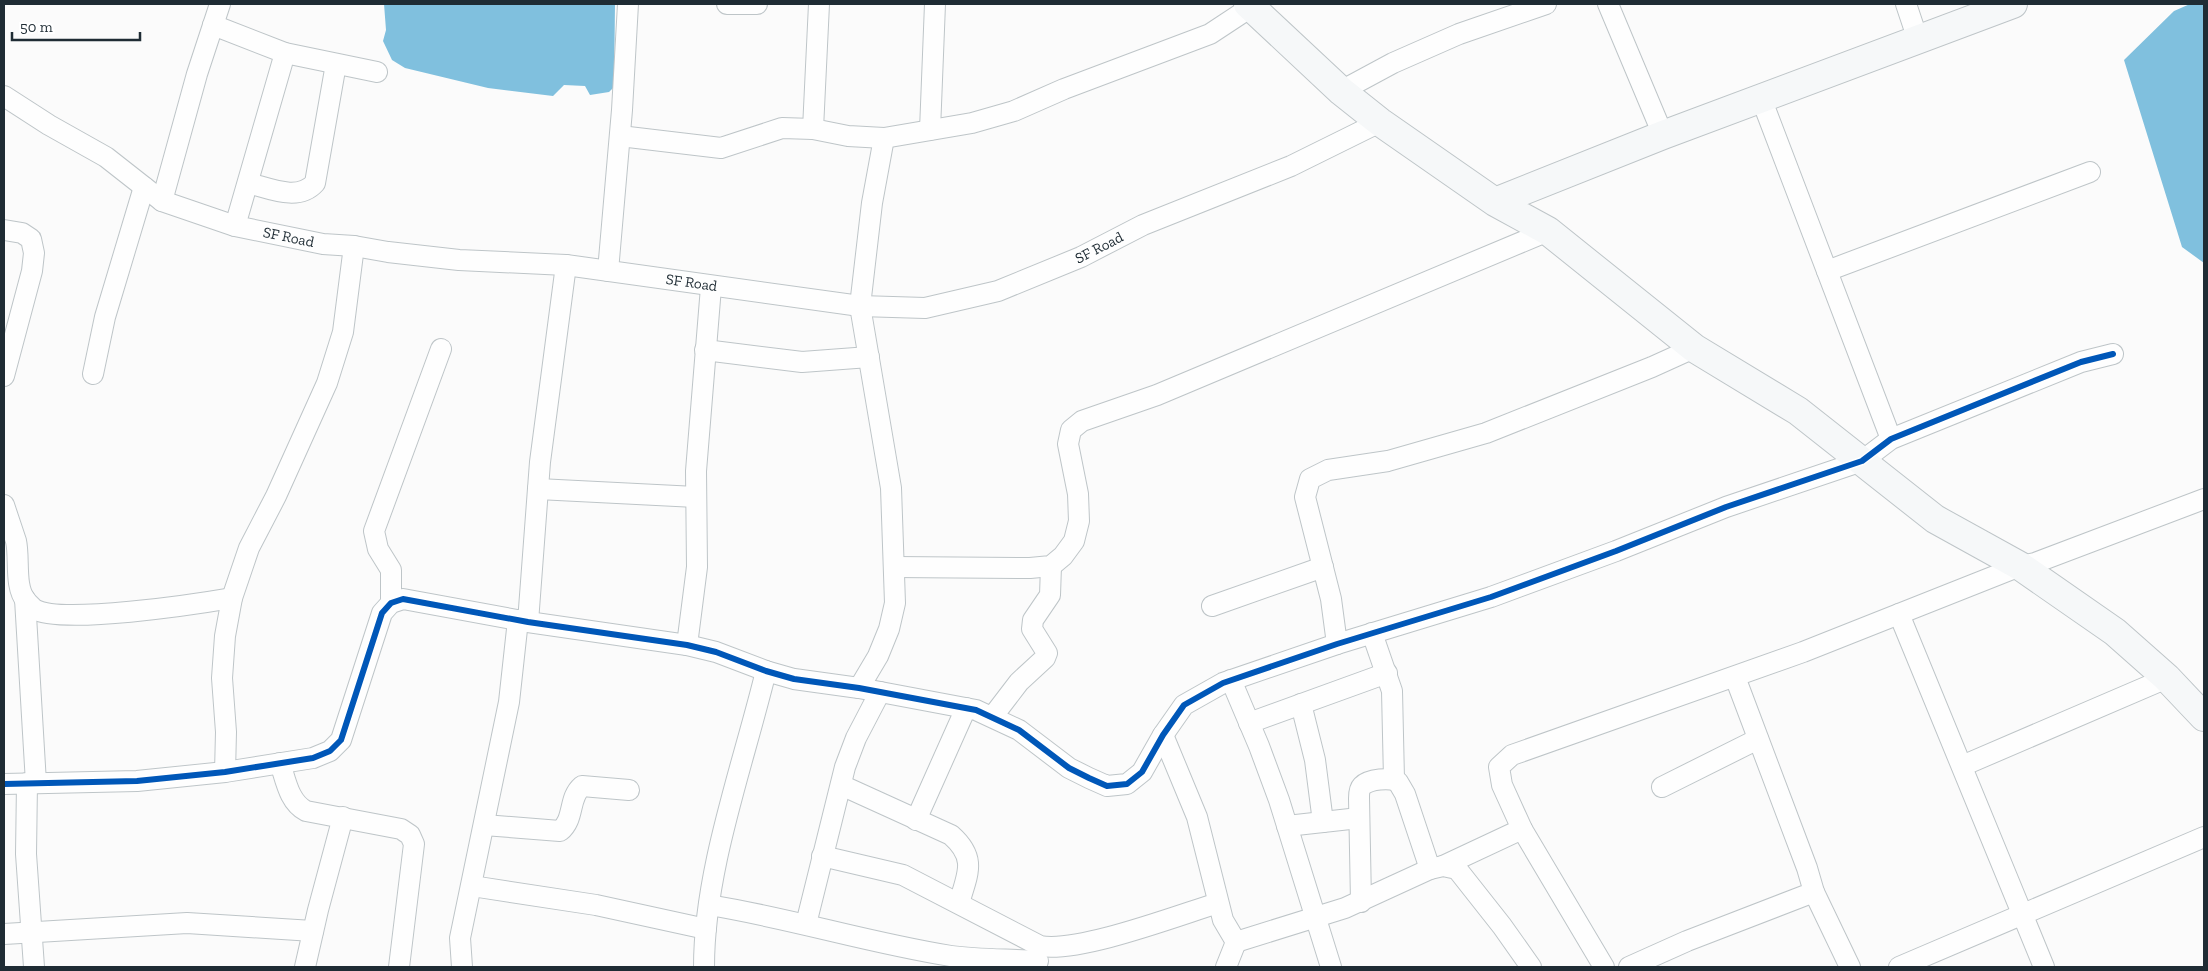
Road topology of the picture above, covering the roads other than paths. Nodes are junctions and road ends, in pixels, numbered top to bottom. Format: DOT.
graph roads {
  1 [pos="220,4"];
  2 [pos="628,4"];
  3 [pos="727,4"];
  4 [pos="757,4"];
  5 [pos="819,4"];
  6 [pos="935,4"];
  7 [pos="1546,4"];
  8 [pos="1608,4"];
  9 [pos="1906,4"];
  10 [pos="2013,4"];
  11 [pos="1250,5"];
  12 [pos="213,25"];
  13 [pos="1918,40"];
  14 [pos="285,53"];
  15 [pos="336,64"];
  16 [pos="377,72"];
  17 [pos="1341,91"];
  18 [pos="4,96"];
  19 [pos="1761,98"];
  20 [pos="1380,122"];
  21 [pos="813,129"];
  22 [pos="930,130"];
  23 [pos="620,136"];
  24 [pos="1663,136"];
  25 [pos="884,138"];
  26 [pos="2090,172"];
  27 [pos="248,183"];
  28 [pos="144,187"];
  29 [pos="162,201"];
  30 [pos="1495,202"];
  31 [pos="235,226"];
  32 [pos="4,230"];
  33 [pos="1548,231"];
  34 [pos="354,246"];
  35 [pos="566,265"];
  36 [pos="608,271"];
  37 [pos="1827,271"];
  38 [pos="711,287"];
  39 [pos="860,306"];
  40 [pos="1694,348"];
  41 [pos="441,349"];
  42 [pos="704,350"];
  43 [pos="2113,354"];
  44 [pos="869,357"];
  45 [pos="94,374"];
  46 [pos="4,376"];
  47 [pos="1891,439"];
  48 [pos="1862,461"];
  49 [pos="538,489"];
  50 [pos="696,498"];
  51 [pos="2204,499"];
  52 [pos="4,505"];
  53 [pos="1051,566"];
  54 [pos="2020,566"];
  55 [pos="894,567"];
  56 [pos="1323,567"];
  57 [pos="232,598"];
  58 [pos="25,599"];
  59 [pos="391,603"];
  60 [pos="1212,606"];
  61 [pos="1899,614"];
  62 [pos="523,622"];
  63 [pos="1372,633"];
  64 [pos="1337,644"];
  65 [pos="687,645"];
  66 [pos="766,671"];
  67 [pos="1387,673"];
  68 [pos="1735,677"];
  69 [pos="2166,678"];
  70 [pos="1231,680"];
  71 [pos="859,688"];
  72 [pos="880,692"];
  73 [pos="1301,704"];
  74 [pos="966,708"];
  75 [pos="993,716"];
  76 [pos="2204,717"];
  77 [pos="1250,723"];
  78 [pos="1163,735"];
  79 [pos="1758,740"];
  80 [pos="280,763"];
  81 [pos="1962,766"];
  82 [pos="225,772"];
  83 [pos="1394,779"];
  84 [pos="32,783"];
  85 [pos="4,784"];
  86 [pos="841,784"];
  87 [pos="1662,787"];
  88 [pos="629,790"];
  89 [pos="343,817"];
  90 [pos="1359,818"];
  91 [pos="916,820"];
  92 [pos="1323,822"];
  93 [pos="484,825"];
  94 [pos="1287,826"];
  95 [pos="1522,829"];
  96 [pos="2204,837"];
  97 [pos="822,856"];
  98 [pos="1436,867"];
  99 [pos="472,886"];
  100 [pos="1814,892"];
  101 [pos="1361,902"];
  102 [pos="959,903"];
  103 [pos="1218,903"];
  104 [pos="709,905"];
  105 [pos="2021,915"];
  106 [pos="1316,918"];
  107 [pos="806,924"];
  108 [pos="706,929"];
  109 [pos="313,931"];
  110 [pos="31,932"];
  111 [pos="4,934"];
  112 [pos="1236,942"];
  113 [pos="1039,958"];
  114 [pos="34,967"];
  115 [pos="305,967"];
  116 [pos="398,967"];
  117 [pos="462,967"];
  118 [pos="704,967"];
  119 [pos="1226,967"];
  120 [pos="1331,967"];
  121 [pos="1531,967"];
  122 [pos="1604,967"];
  123 [pos="1629,967"];
  124 [pos="1850,967"];
  125 [pos="1898,967"];
  126 [pos="2044,967"];
  1 -- 12 [label="street"];
  2 -- 23 [label="street"];
  3 -- 4 [label="street"];
  5 -- 21 [label="street"];
  6 -- 22 [label="street"];
  7 -- 17 [label="street"];
  8 -- 24 [label="street"];
  9 -- 13 [label="street"];
  10 -- 13 [label="street"];
  11 -- 17 [label="street"];
  11 -- 22 [label="street"];
  12 -- 14 [label="street"];
  12 -- 29 [label="street"];
  13 -- 19 [label="street"];
  14 -- 15 [label="street"];
  14 -- 27 [label="street"];
  15 -- 16 [label="street"];
  15 -- 27 [label="street"];
  17 -- 20 [label="street"];
  18 -- 28 [label="street, SF Road"];
  19 -- 24 [label="street"];
  19 -- 37 [label="street"];
  20 -- 30 [label="street"];
  20 -- 39 [label="street, SF Road"];
  21 -- 23 [label="street"];
  21 -- 25 [label="street"];
  22 -- 25 [label="street"];
  23 -- 36 [label="street"];
  24 -- 30 [label="street"];
  25 -- 39 [label="street"];
  26 -- 37 [label="street"];
  27 -- 31 [label="street"];
  28 -- 29 [label="street, SF Road"];
  28 -- 45 [label="street"];
  29 -- 31 [label="street, SF Road"];
  30 -- 33 [label="street"];
  31 -- 34 [label="street, SF Road"];
  32 -- 46 [label="street"];
  33 -- 40 [label="street"];
  33 -- 53 [label="street"];
  34 -- 35 [label="street, SF Road"];
  34 -- 57 [label="street"];
  35 -- 36 [label="street, SF Road"];
  35 -- 49 [label="street"];
  36 -- 38 [label="street, SF Road"];
  37 -- 47 [label="street"];
  38 -- 39 [label="street, SF Road"];
  38 -- 42 [label="street"];
  39 -- 44 [label="street"];
  40 -- 48 [label="street"];
  40 -- 56 [label="street"];
  41 -- 59 [label="street"];
  42 -- 44 [label="street"];
  42 -- 50 [label="street"];
  43 -- 47 [label="street"];
  44 -- 55 [label="street"];
  47 -- 48 [label="street"];
  48 -- 54 [label="street"];
  48 -- 63 [label="street"];
  49 -- 50 [label="street"];
  49 -- 62 [label="street"];
  50 -- 65 [label="street"];
  51 -- 54 [label="street"];
  52 -- 58 [label="street"];
  53 -- 55 [label="street"];
  53 -- 75 [label="street"];
  54 -- 61 [label="street"];
  54 -- 69 [label="street"];
  55 -- 71 [label="street"];
  56 -- 60 [label="street"];
  56 -- 64 [label="street"];
  57 -- 58 [label="street"];
  57 -- 82 [label="street"];
  58 -- 84 [label="street"];
  59 -- 62 [label="street"];
  59 -- 80 [label="street"];
  61 -- 68 [label="street"];
  61 -- 81 [label="street"];
  62 -- 65 [label="street"];
  62 -- 93 [label="street"];
  63 -- 64 [label="street"];
  63 -- 67 [label="street"];
  64 -- 70 [label="street"];
  65 -- 66 [label="street"];
  66 -- 71 [label="street"];
  66 -- 104 [label="street"];
  67 -- 73 [label="street"];
  67 -- 83 [label="street"];
  68 -- 79 [label="street"];
  68 -- 95 [label="street"];
  69 -- 76 [label="street"];
  69 -- 81 [label="street"];
  70 -- 77 [label="street"];
  70 -- 78 [label="street"];
  71 -- 72 [label="street"];
  72 -- 74 [label="street"];
  72 -- 86 [label="street"];
  73 -- 77 [label="street"];
  73 -- 92 [label="street"];
  74 -- 75 [label="street"];
  74 -- 91 [label="street"];
  75 -- 78 [label="street"];
  77 -- 94 [label="street"];
  78 -- 103 [label="street"];
  79 -- 87 [label="street"];
  79 -- 100 [label="street"];
  80 -- 82 [label="street"];
  80 -- 89 [label="street"];
  81 -- 105 [label="street"];
  82 -- 84 [label="street"];
  83 -- 90 [label="street"];
  83 -- 98 [label="street"];
  84 -- 85 [label="street"];
  84 -- 110 [label="street"];
  86 -- 91 [label="street"];
  86 -- 97 [label="street"];
  88 -- 93 [label="street"];
  89 -- 109 [label="street"];
  89 -- 116 [label="street"];
  90 -- 92 [label="street"];
  90 -- 101 [label="street"];
  91 -- 102 [label="street"];
  92 -- 94 [label="street"];
  93 -- 99 [label="street"];
  94 -- 106 [label="street"];
  95 -- 98 [label="street"];
  95 -- 122 [label="street"];
  96 -- 105 [label="street"];
  97 -- 102 [label="street"];
  97 -- 107 [label="street"];
  98 -- 101 [label="street"];
  98 -- 121 [label="street"];
  99 -- 108 [label="street"];
  99 -- 117 [label="street"];
  100 -- 123 [label="street"];
  100 -- 124 [label="street"];
  101 -- 106 [label="street"];
  102 -- 113 [label="street"];
  103 -- 112 [label="street"];
  103 -- 113 [label="street"];
  104 -- 107 [label="street"];
  104 -- 108 [label="street"];
  105 -- 125 [label="street"];
  105 -- 126 [label="street"];
  106 -- 112 [label="street"];
  106 -- 120 [label="street"];
  107 -- 113 [label="street"];
  108 -- 118 [label="street"];
  109 -- 110 [label="street"];
  109 -- 115 [label="street"];
  110 -- 111 [label="street"];
  110 -- 114 [label="street"];
  112 -- 119 [label="street"];
}
